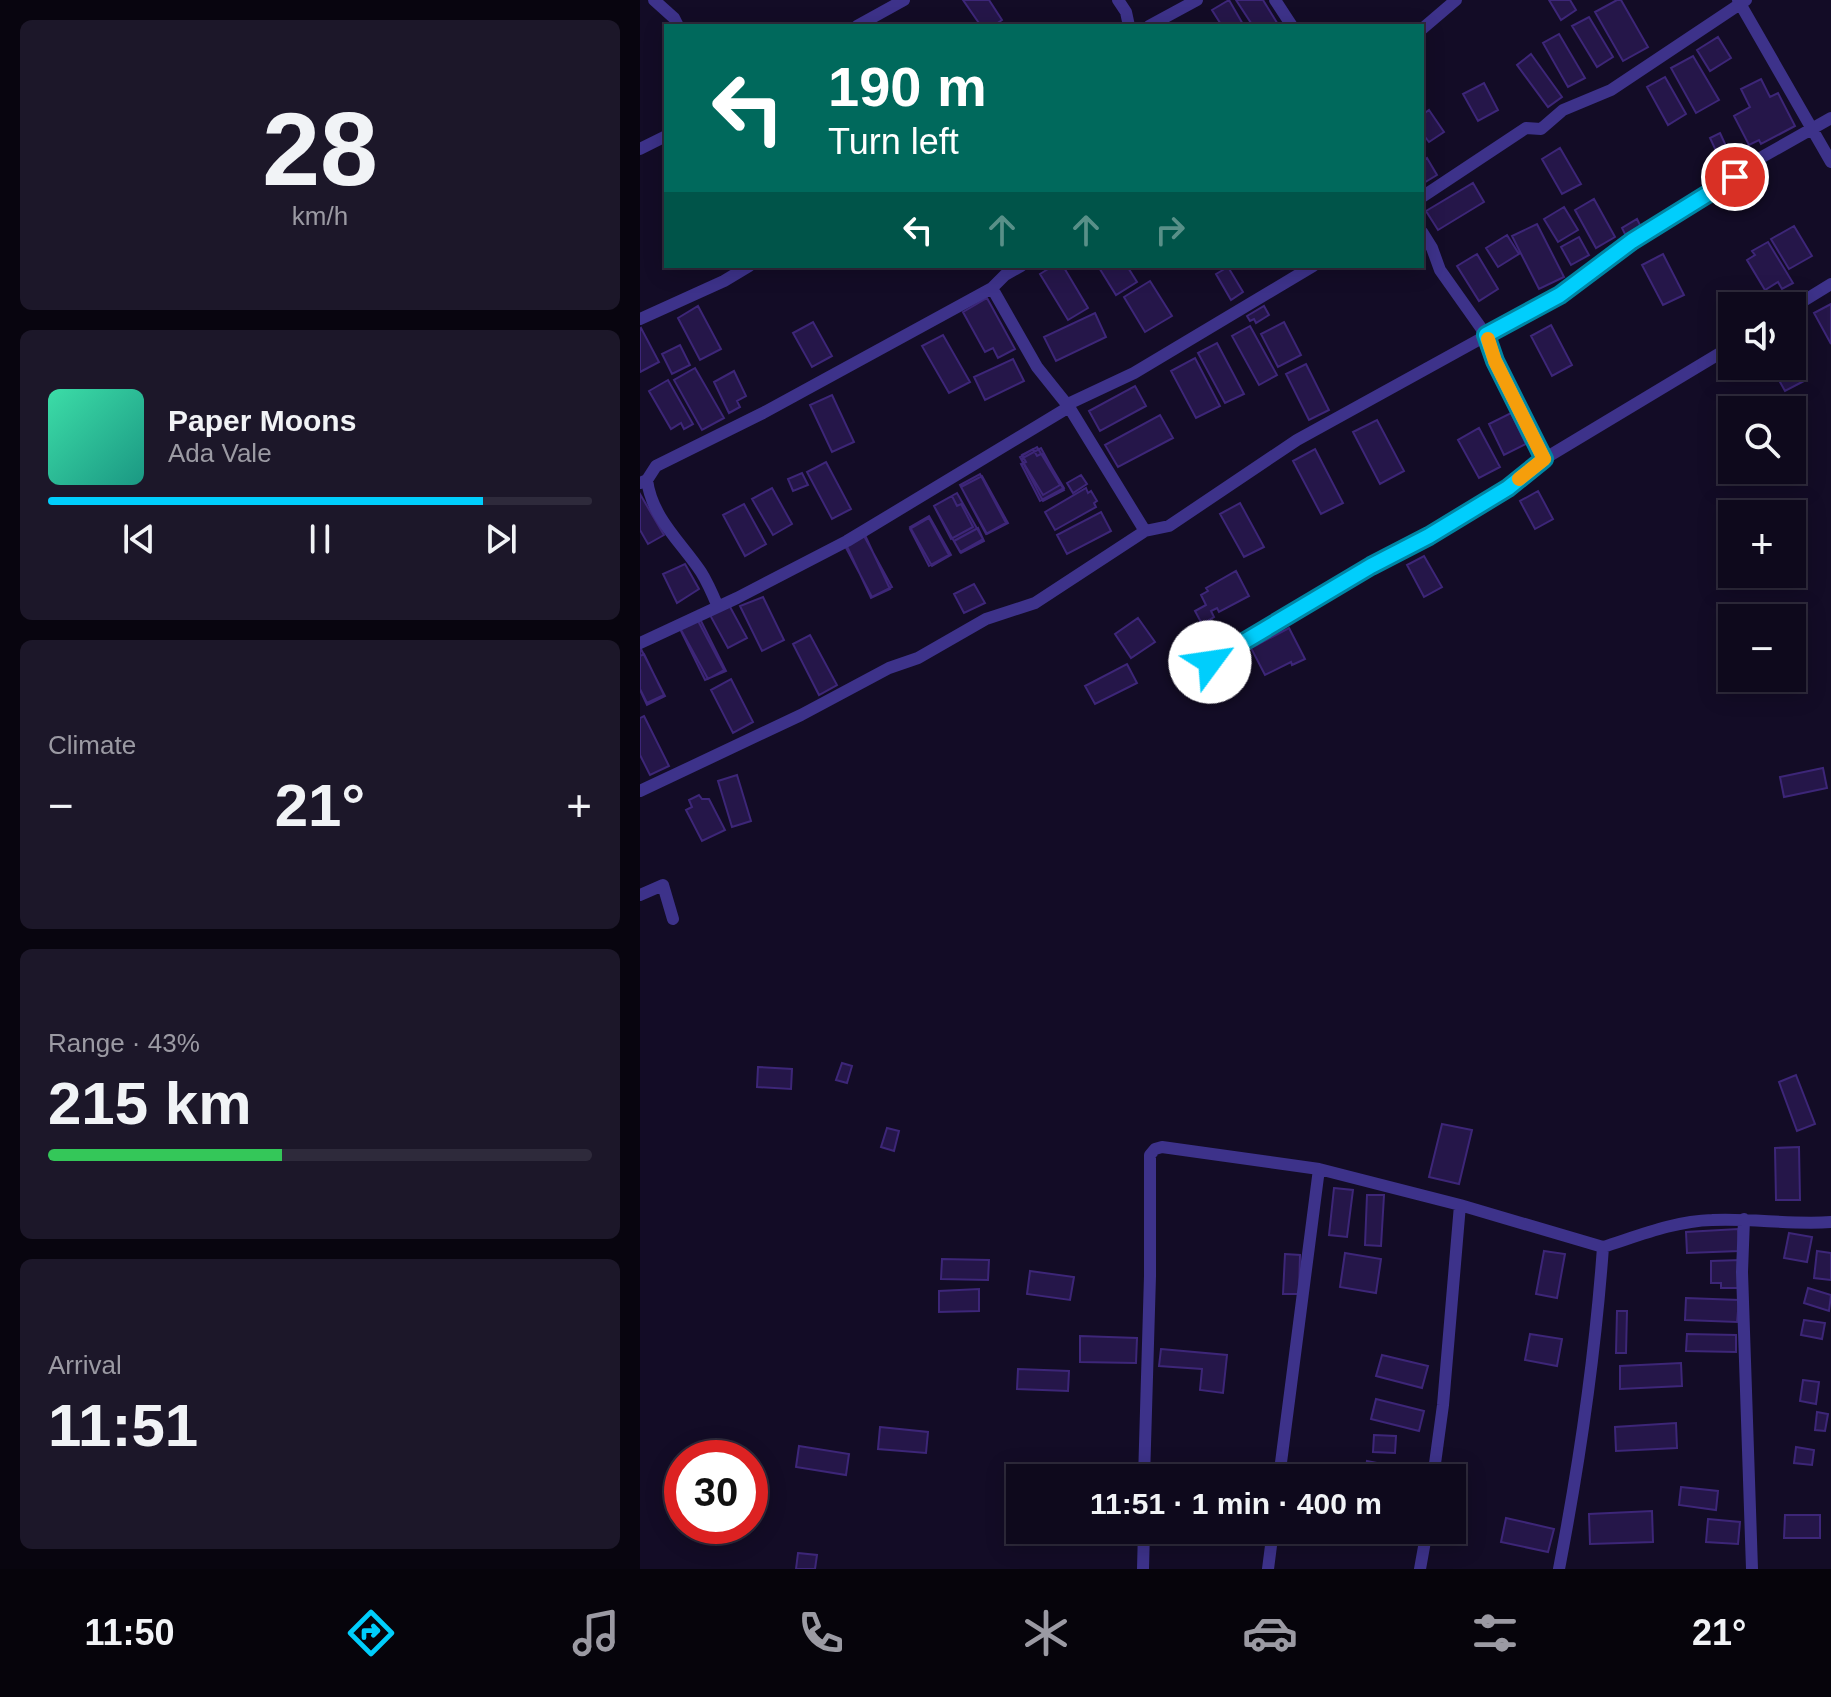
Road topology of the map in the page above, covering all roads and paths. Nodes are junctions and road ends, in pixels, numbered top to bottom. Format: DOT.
graph roads {
  1 [pos="654,0"];
  2 [pos="904,0"];
  3 [pos="1118,0"];
  4 [pos="1197,0"];
  5 [pos="1275,0"];
  6 [pos="1456,0"];
  7 [pos="1742,2"];
  8 [pos="677,24"];
  9 [pos="861,24"];
  10 [pos="1129,24"];
  11 [pos="1153,24"];
  12 [pos="1291,24"];
  13 [pos="1424,27"];
  14 [pos="1831,118"];
  15 [pos="1811,128"];
  16 [pos="664,137"];
  17 [pos="640,149"];
  18 [pos="1831,162"];
  19 [pos="1424,196"];
  20 [pos="1424,235"];
  21 [pos="746,268"];
  22 [pos="1017,268"];
  23 [pos="1310,268"];
  24 [pos="1831,284"];
  25 [pos="992,288"];
  26 [pos="1806,299"];
  27 [pos="640,319"];
  28 [pos="1486,335"];
  29 [pos="1718,354"];
  30 [pos="1068,406"];
  31 [pos="1544,459"];
  32 [pos="644,481"];
  33 [pos="1145,531"];
  34 [pos="718,607"];
  35 [pos="640,643"];
  36 [pos="1210,662"];
  37 [pos="640,791"];
  38 [pos="640,895"];
  39 [pos="673,919"];
  40 [pos="1319,1169"];
  41 [pos="1460,1205"];
  42 [pos="1744,1219"];
  43 [pos="1831,1222"];
  44 [pos="1603,1247"];
  45 [pos="1144,1464"];
  46 [pos="1281,1464"];
  47 [pos="1435,1464"];
  48 [pos="1144,1544"];
  49 [pos="1271,1544"];
  50 [pos="1424,1544"];
  51 [pos="1143,1569"];
  52 [pos="1268,1569"];
  53 [pos="1420,1569"];
  54 [pos="1559,1569"];
  55 [pos="1752,1569"];
  1 -- 8 [label="street"];
  2 -- 9 [label="street"];
  3 -- 10 [label="street"];
  4 -- 11 [label="street"];
  5 -- 12 [label="street"];
  6 -- 13 [label="street"];
  7 -- 15 [label="street"];
  7 -- 19 [label="street"];
  14 -- 15 [label="street"];
  15 -- 18 [label="street"];
  15 -- 28 [label="street"];
  16 -- 17 [label="street"];
  20 -- 28 [label="street"];
  21 -- 27 [label="street"];
  22 -- 25 [label="street"];
  23 -- 30 [label="street"];
  24 -- 26 [label="street"];
  25 -- 30 [label="street"];
  25 -- 32 [label="street"];
  28 -- 31 [label="street"];
  28 -- 33 [label="street"];
  29 -- 31 [label="street"];
  30 -- 33 [label="street"];
  30 -- 34 [label="street"];
  31 -- 36 [label="street"];
  32 -- 34 [label="street"];
  33 -- 37 [label="street"];
  34 -- 35 [label="street"];
  38 -- 39 [label="street"];
  40 -- 41 [label="street"];
  40 -- 45 [label="street"];
  40 -- 46 [label="street"];
  41 -- 44 [label="street"];
  41 -- 47 [label="street"];
  42 -- 43 [label="street"];
  42 -- 44 [label="street"];
  42 -- 55 [label="street"];
  44 -- 54 [label="street"];
  48 -- 51 [label="street"];
  49 -- 52 [label="street"];
  50 -- 53 [label="street"];
}
